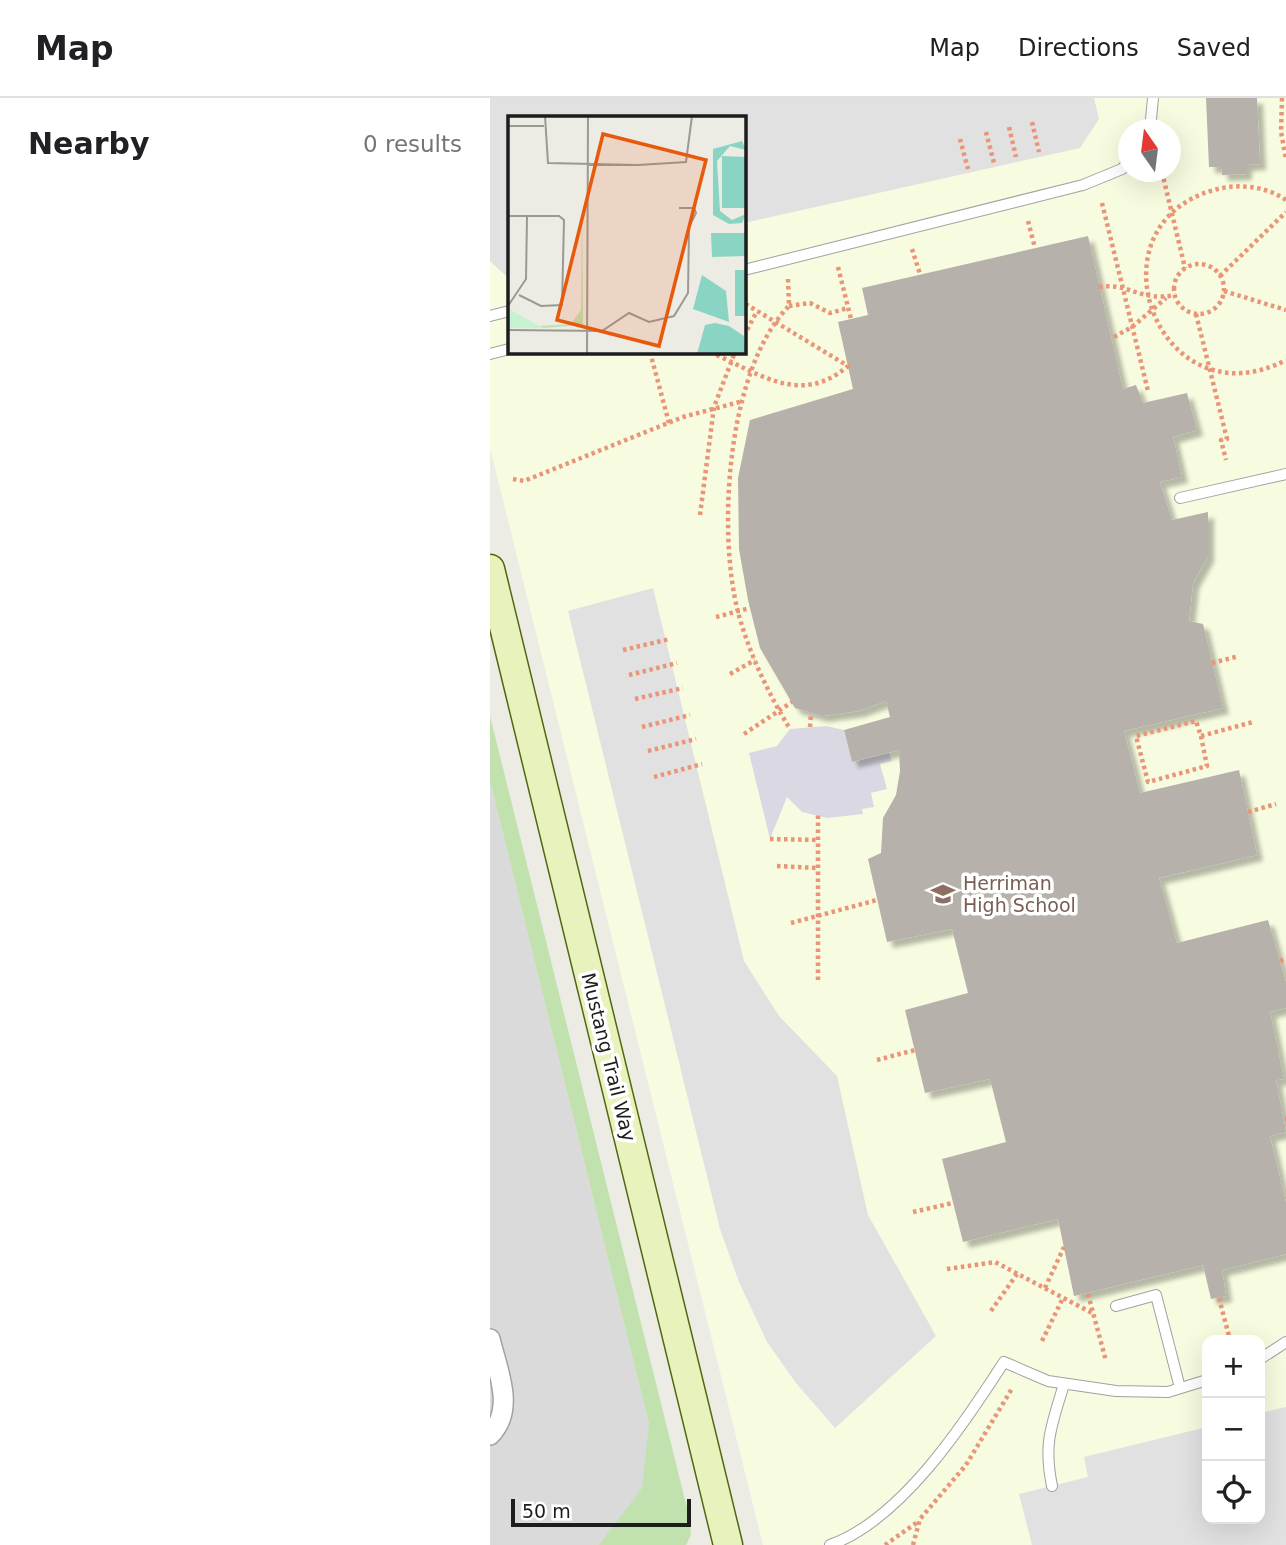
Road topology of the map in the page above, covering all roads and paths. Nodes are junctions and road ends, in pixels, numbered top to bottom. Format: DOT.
graph roads {
  1 [pos="1153,98"];
  2 [pos="1282,98"];
  3 [pos="1151,119"];
  4 [pos="1032,122"];
  5 [pos="1009,127"];
  6 [pos="986,132"];
  7 [pos="960,139"];
  8 [pos="1039,152"];
  9 [pos="1016,157"];
  10 [pos="1286,159"];
  11 [pos="993,163"];
  12 [pos="968,169"];
  13 [pos="1118,171"];
  14 [pos="1164,182"];
  15 [pos="1286,200"];
  16 [pos="1102,203"];
  17 [pos="1286,212"];
  18 [pos="1172,214"];
  19 [pos="1028,221"];
  20 [pos="1035,248"];
  21 [pos="912,249"];
  22 [pos="838,267"];
  23 [pos="1185,268"];
  24 [pos="746,270"];
  25 [pos="920,274"];
  26 [pos="1220,276"];
  27 [pos="788,279"];
  28 [pos="1099,287"];
  29 [pos="1122,288"];
  30 [pos="1224,291"];
  31 [pos="1172,296"];
  32 [pos="1147,298"];
  33 [pos="746,304"];
  34 [pos="789,306"];
  35 [pos="848,307"];
  36 [pos="1150,309"];
  37 [pos="1286,310"];
  38 [pos="508,311"];
  39 [pos="757,311"];
  40 [pos="1196,314"];
  41 [pos="490,316"];
  42 [pos="851,319"];
  43 [pos="774,321"];
  44 [pos="1132,327"];
  45 [pos="746,332"];
  46 [pos="1114,337"];
  47 [pos="508,349"];
  48 [pos="490,354"];
  49 [pos="651,354"];
  50 [pos="715,354"];
  51 [pos="734,354"];
  52 [pos="1286,360"];
  53 [pos="731,361"];
  54 [pos="1210,368"];
  55 [pos="753,370"];
  56 [pos="1147,391"];
  57 [pos="743,401"];
  58 [pos="714,407"];
  59 [pos="669,423"];
  60 [pos="1226,460"];
  61 [pos="1286,474"];
  62 [pos="513,479"];
  63 [pos="1180,498"];
  64 [pos="700,515"];
  65 [pos="490,569"];
  66 [pos="750,608"];
  67 [pos="738,611"];
  68 [pos="716,617"];
  69 [pos="670,639"];
  70 [pos="623,650"];
  71 [pos="1239,656"];
  72 [pos="755,660"];
  73 [pos="677,663"];
  74 [pos="1212,663"];
  75 [pos="730,674"];
  76 [pos="629,675"];
  77 [pos="683,688"];
  78 [pos="635,699"];
  79 [pos="792,702"];
  80 [pos="779,712"];
  81 [pos="811,713"];
  82 [pos="690,715"];
  83 [pos="1253,722"];
  84 [pos="642,727"];
  85 [pos="810,727"];
  86 [pos="790,729"];
  87 [pos="744,734"];
  88 [pos="1201,736"];
  89 [pos="696,739"];
  90 [pos="648,751"];
  91 [pos="702,764"];
  92 [pos="654,776"];
  93 [pos="1276,804"];
  94 [pos="1248,812"];
  95 [pos="818,815"];
  96 [pos="770,839"];
  97 [pos="818,839"];
  98 [pos="777,866"];
  99 [pos="817,868"];
  100 [pos="877,900"];
  101 [pos="817,916"];
  102 [pos="791,923"];
  103 [pos="817,980"];
  104 [pos="915,1050"];
  105 [pos="877,1060"];
  106 [pos="953,1203"];
  107 [pos="913,1212"];
  108 [pos="1064,1247"];
  109 [pos="947,1269"];
  110 [pos="1017,1274"];
  111 [pos="1045,1288"];
  112 [pos="1088,1294"];
  113 [pos="1063,1298"];
  114 [pos="1219,1298"];
  115 [pos="1116,1306"];
  116 [pos="991,1311"];
  117 [pos="1094,1314"];
  118 [pos="1229,1335"];
  119 [pos="490,1339"];
  120 [pos="1042,1341"];
  121 [pos="1286,1342"];
  122 [pos="1265,1356"];
  123 [pos="1106,1361"];
  124 [pos="1202,1381"];
  125 [pos="1064,1384"];
  126 [pos="1013,1387"];
  127 [pos="1180,1388"];
  128 [pos="490,1435"];
  129 [pos="1052,1486"];
  130 [pos="920,1520"];
  131 [pos="728,1545"];
  132 [pos="830,1545"];
  133 [pos="886,1545"];
  134 [pos="913,1545"];
  1 -- 3 [label="lane"];
  2 -- 10 [label="path"];
  4 -- 8 [label="path"];
  5 -- 9 [label="path"];
  6 -- 11 [label="path"];
  7 -- 12 [label="path"];
  13 -- 24 [label="lane"];
  14 -- 18 [label="path"];
  15 -- 18 [label="path"];
  16 -- 29 [label="path"];
  17 -- 26 [label="path"];
  18 -- 23 [label="path"];
  18 -- 32 [label="path"];
  19 -- 20 [label="path"];
  21 -- 25 [label="path"];
  22 -- 35 [label="path"];
  23 -- 26 [label="path"];
  23 -- 31 [label="path"];
  26 -- 30 [label="path"];
  27 -- 34 [label="path"];
  28 -- 29 [label="path"];
  29 -- 32 [label="path"];
  29 -- 44 [label="path"];
  30 -- 37 [label="path"];
  30 -- 40 [label="path"];
  31 -- 32 [label="path"];
  31 -- 36 [label="path"];
  31 -- 40 [label="path"];
  32 -- 36 [label="path"];
  33 -- 39 [label="path"];
  34 -- 35 [label="path"];
  34 -- 43 [label="path"];
  35 -- 42 [label="path"];
  36 -- 44 [label="path"];
  36 -- 54 [label="path"];
  38 -- 41 [label="lane"];
  39 -- 43 [label="path"];
  39 -- 45 [label="path"];
  40 -- 54 [label="path"];
  43 -- 55 [label="path"];
  43 -- 55 [label="path"];
  44 -- 46 [label="path"];
  44 -- 56 [label="path"];
  47 -- 48 [label="lane"];
  49 -- 59 [label="path"];
  50 -- 53 [label="path"];
  51 -- 53 [label="path"];
  52 -- 54 [label="path"];
  53 -- 55 [label="path"];
  53 -- 58 [label="path"];
  54 -- 60 [label="path"];
  55 -- 57 [label="path"];
  57 -- 58 [label="path"];
  57 -- 67 [label="path"];
  58 -- 59 [label="path"];
  58 -- 64 [label="path"];
  59 -- 62 [label="path"];
  61 -- 63 [label="lane"];
  65 -- 131 [label="main road, Mustang Trail Way"];
  66 -- 67 [label="path"];
  67 -- 68 [label="path"];
  67 -- 72 [label="path"];
  69 -- 70 [label="path"];
  71 -- 74 [label="path"];
  72 -- 75 [label="path"];
  72 -- 80 [label="path"];
  73 -- 76 [label="path"];
  77 -- 78 [label="path"];
  79 -- 80 [label="path"];
  80 -- 86 [label="path"];
  80 -- 87 [label="path"];
  81 -- 85 [label="path"];
  82 -- 84 [label="path"];
  83 -- 88 [label="path"];
  88 -- 88 [label="path"];
  89 -- 90 [label="path"];
  91 -- 92 [label="path"];
  93 -- 94 [label="path"];
  95 -- 97 [label="path"];
  96 -- 97 [label="path"];
  97 -- 99 [label="path"];
  98 -- 99 [label="path"];
  99 -- 101 [label="path"];
  100 -- 101 [label="path"];
  101 -- 102 [label="path"];
  101 -- 103 [label="path"];
  104 -- 105 [label="path"];
  106 -- 107 [label="path"];
  108 -- 111 [label="path"];
  109 -- 110 [label="path"];
  110 -- 111 [label="path"];
  110 -- 116 [label="path"];
  111 -- 113 [label="path"];
  112 -- 117 [label="path"];
  113 -- 117 [label="path"];
  113 -- 120 [label="path"];
  114 -- 118 [label="path"];
  115 -- 127 [label="lane"];
  117 -- 123 [label="path"];
  119 -- 128 [label="street"];
  121 -- 122 [label="lane"];
  124 -- 127 [label="lane"];
  125 -- 127 [label="lane"];
  125 -- 129 [label="lane"];
  125 -- 132 [label="lane"];
  126 -- 130 [label="path"];
  130 -- 133 [label="path"];
  130 -- 134 [label="path"];
}
